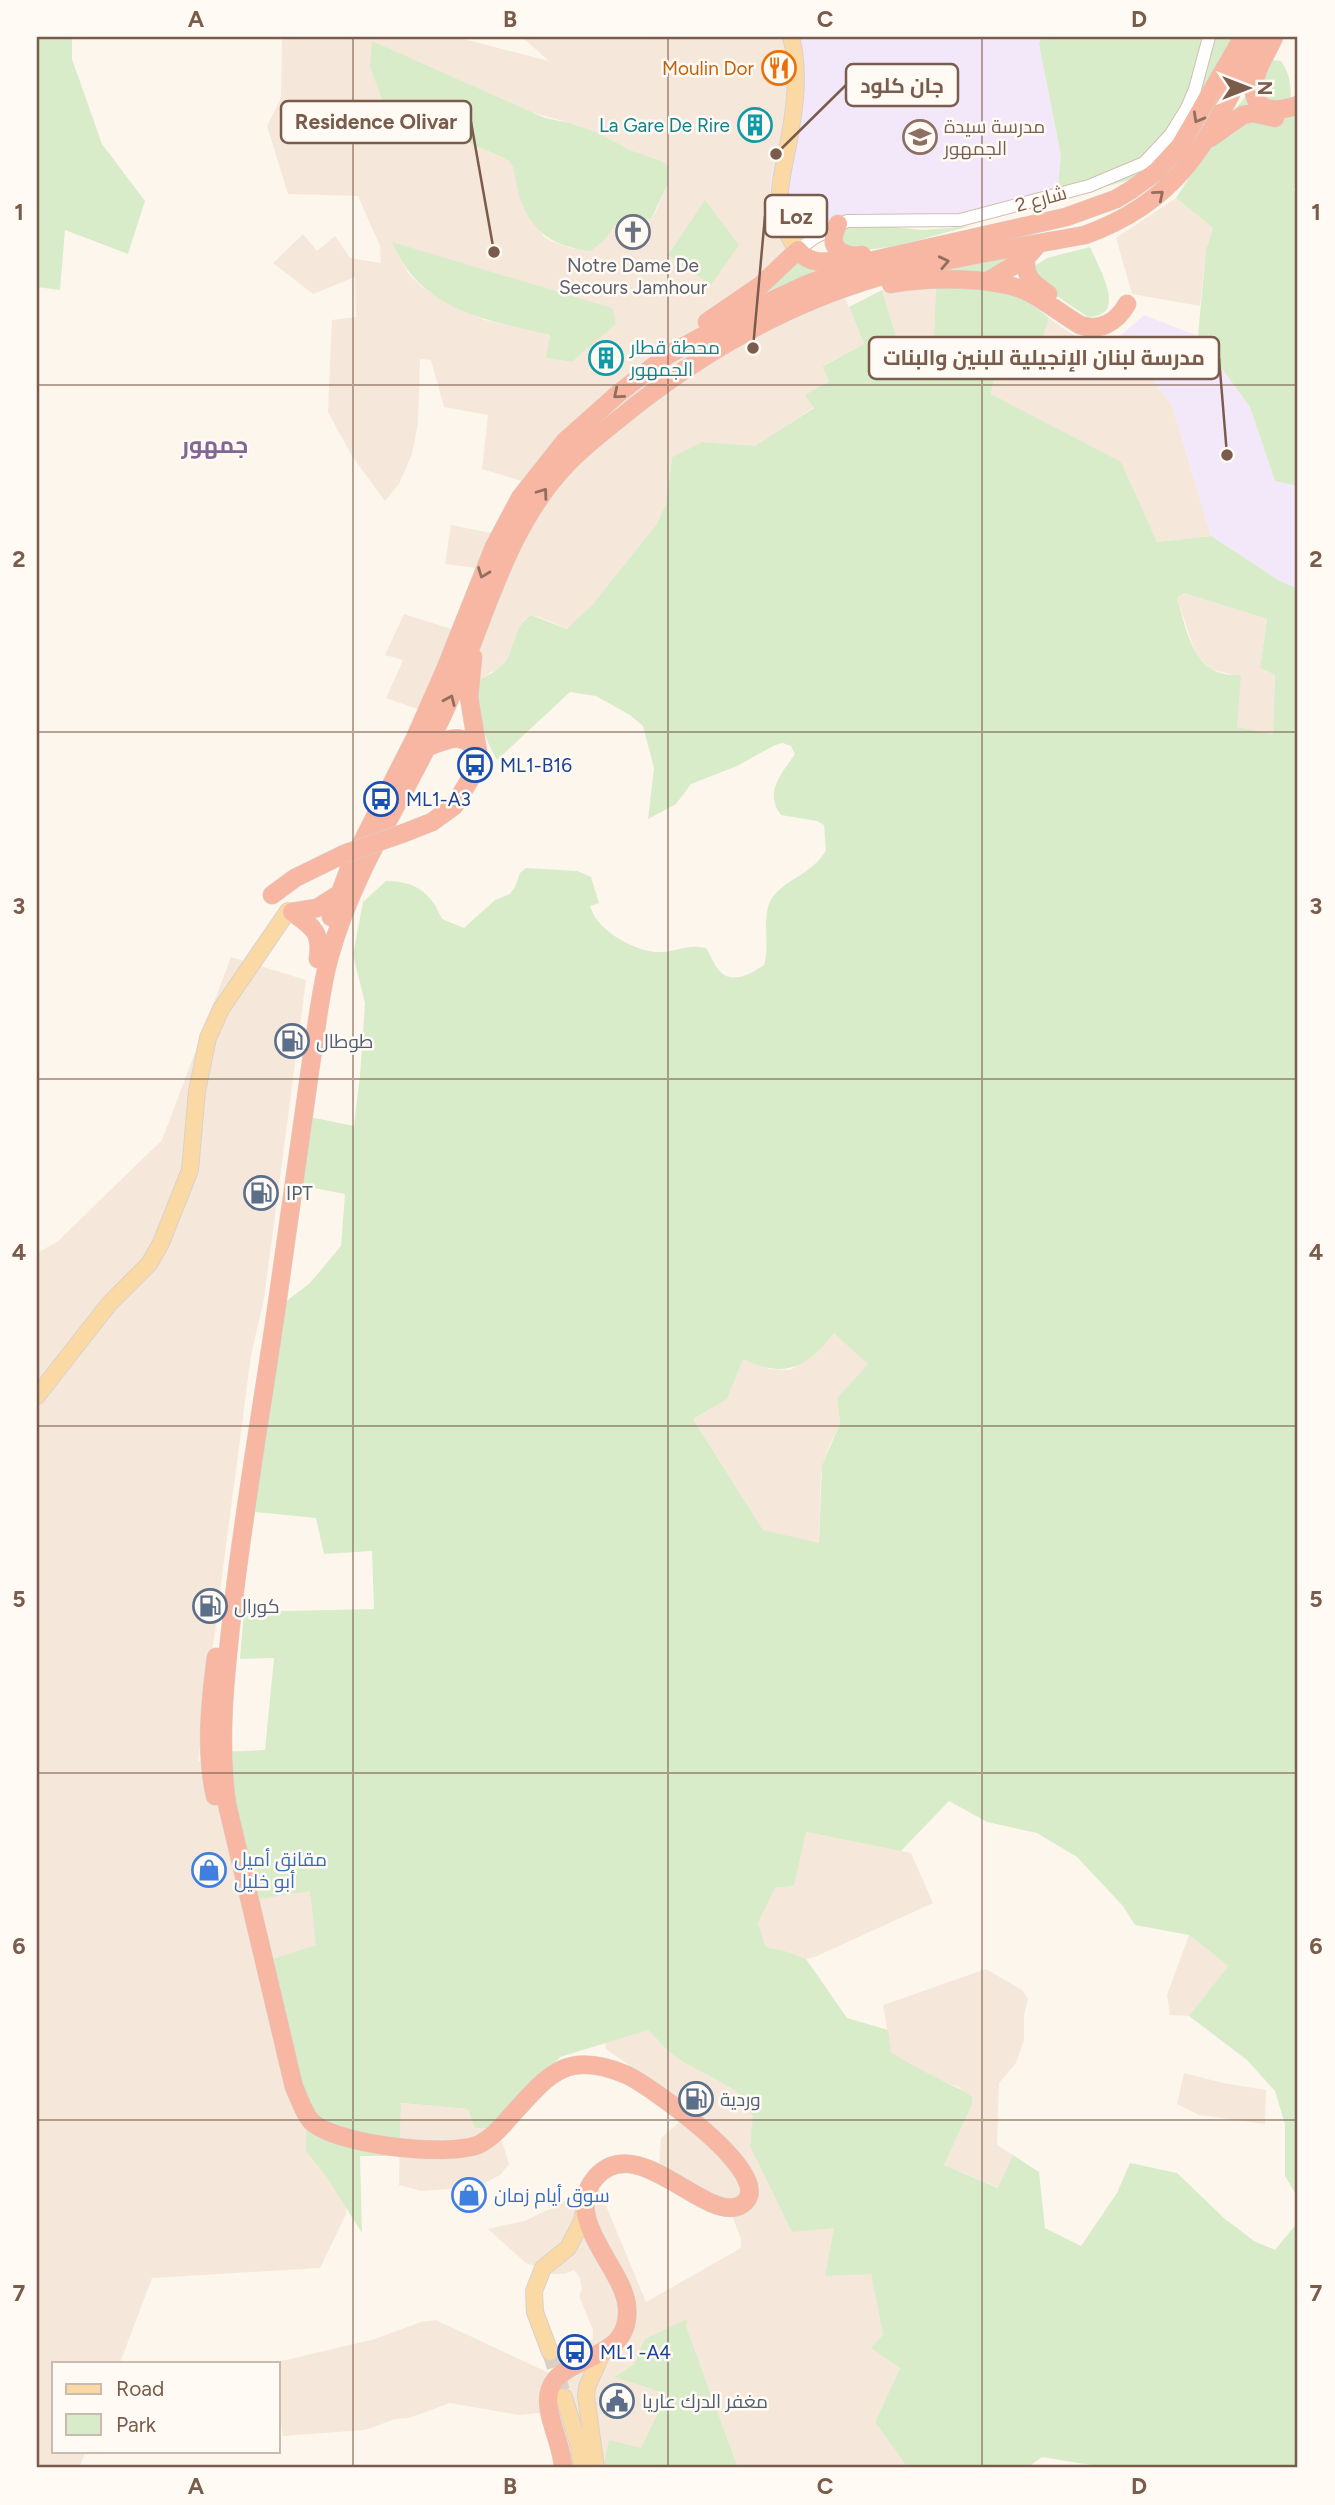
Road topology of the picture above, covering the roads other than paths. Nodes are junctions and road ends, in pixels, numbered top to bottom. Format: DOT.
graph roads {
  1 [pos="791,37"];
  2 [pos="1209,37"];
  3 [pos="1242,37"];
  4 [pos="1260,37"];
  5 [pos="1274,37"];
  6 [pos="1298,108"];
  7 [pos="1204,142"];
  8 [pos="838,224"];
  9 [pos="1039,243"];
  10 [pos="922,248"];
  11 [pos="798,250"];
  12 [pos="857,256"];
  13 [pos="1026,258"];
  14 [pos="988,281"];
  15 [pos="803,305"];
  16 [pos="681,346"];
  17 [pos="472,643"];
  18 [pos="428,747"];
  19 [pos="478,752"];
  20 [pos="339,894"];
  21 [pos="272,895"];
  22 [pos="288,911"];
  23 [pos="318,959"];
  24 [pos="37,1396"];
  25 [pos="377,2144"];
  26 [pos="586,2203"];
  27 [pos="568,2248"];
  28 [pos="599,2248"];
  29 [pos="603,2351"];
  30 [pos="550,2352"];
  31 [pos="577,2365"];
  32 [pos="564,2397"];
  33 [pos="563,2468"];
  34 [pos="582,2468"];
  35 [pos="589,2468"];
  36 [pos="596,2468"];
  1 -- 11 [label="main road"];
  2 -- 8 [label="street, شارع 2"];
  3 -- 10 [label="highway, one-way"];
  4 -- 7 [label="highway"];
  5 -- 6 [label="highway"];
  6 -- 7 [label="highway"];
  9 -- 7 [label="highway, one-way"];
  8 -- 11 [label="street, شارع 2"];
  8 -- 12 [label="highway"];
  9 -- 13 [label="highway"];
  15 -- 9 [label="highway, one-way"];
  10 -- 12 [label="highway"];
  10 -- 16 [label="highway"];
  11 -- 12 [label="highway"];
  11 -- 16 [label="highway"];
  13 -- 14 [label="highway"];
  13 -- 14 [label="highway"];
  14 -- 15 [label="highway"];
  17 -- 15 [label="highway, one-way"];
  16 -- 20 [label="highway, one-way"];
  18 -- 17 [label="highway, one-way"];
  17 -- 19 [label="highway"];
  18 -- 19 [label="highway"];
  18 -- 25 [label="highway"];
  19 -- 21 [label="highway, bridge"];
  20 -- 23 [label="highway"];
  20 -- 23 [label="highway"];
  22 -- 24 [label="main road"];
  23 -- 25 [label="highway"];
  25 -- 26 [label="highway"];
  26 -- 27 [label="main road"];
  26 -- 28 [label="highway"];
  27 -- 28 [label="main road"];
  27 -- 30 [label="main road"];
  28 -- 29 [label="highway"];
  29 -- 31 [label="highway"];
  29 -- 36 [label="main road"];
  31 -- 33 [label="highway"];
  31 -- 35 [label="main road"];
  32 -- 34 [label="main road"];
}
